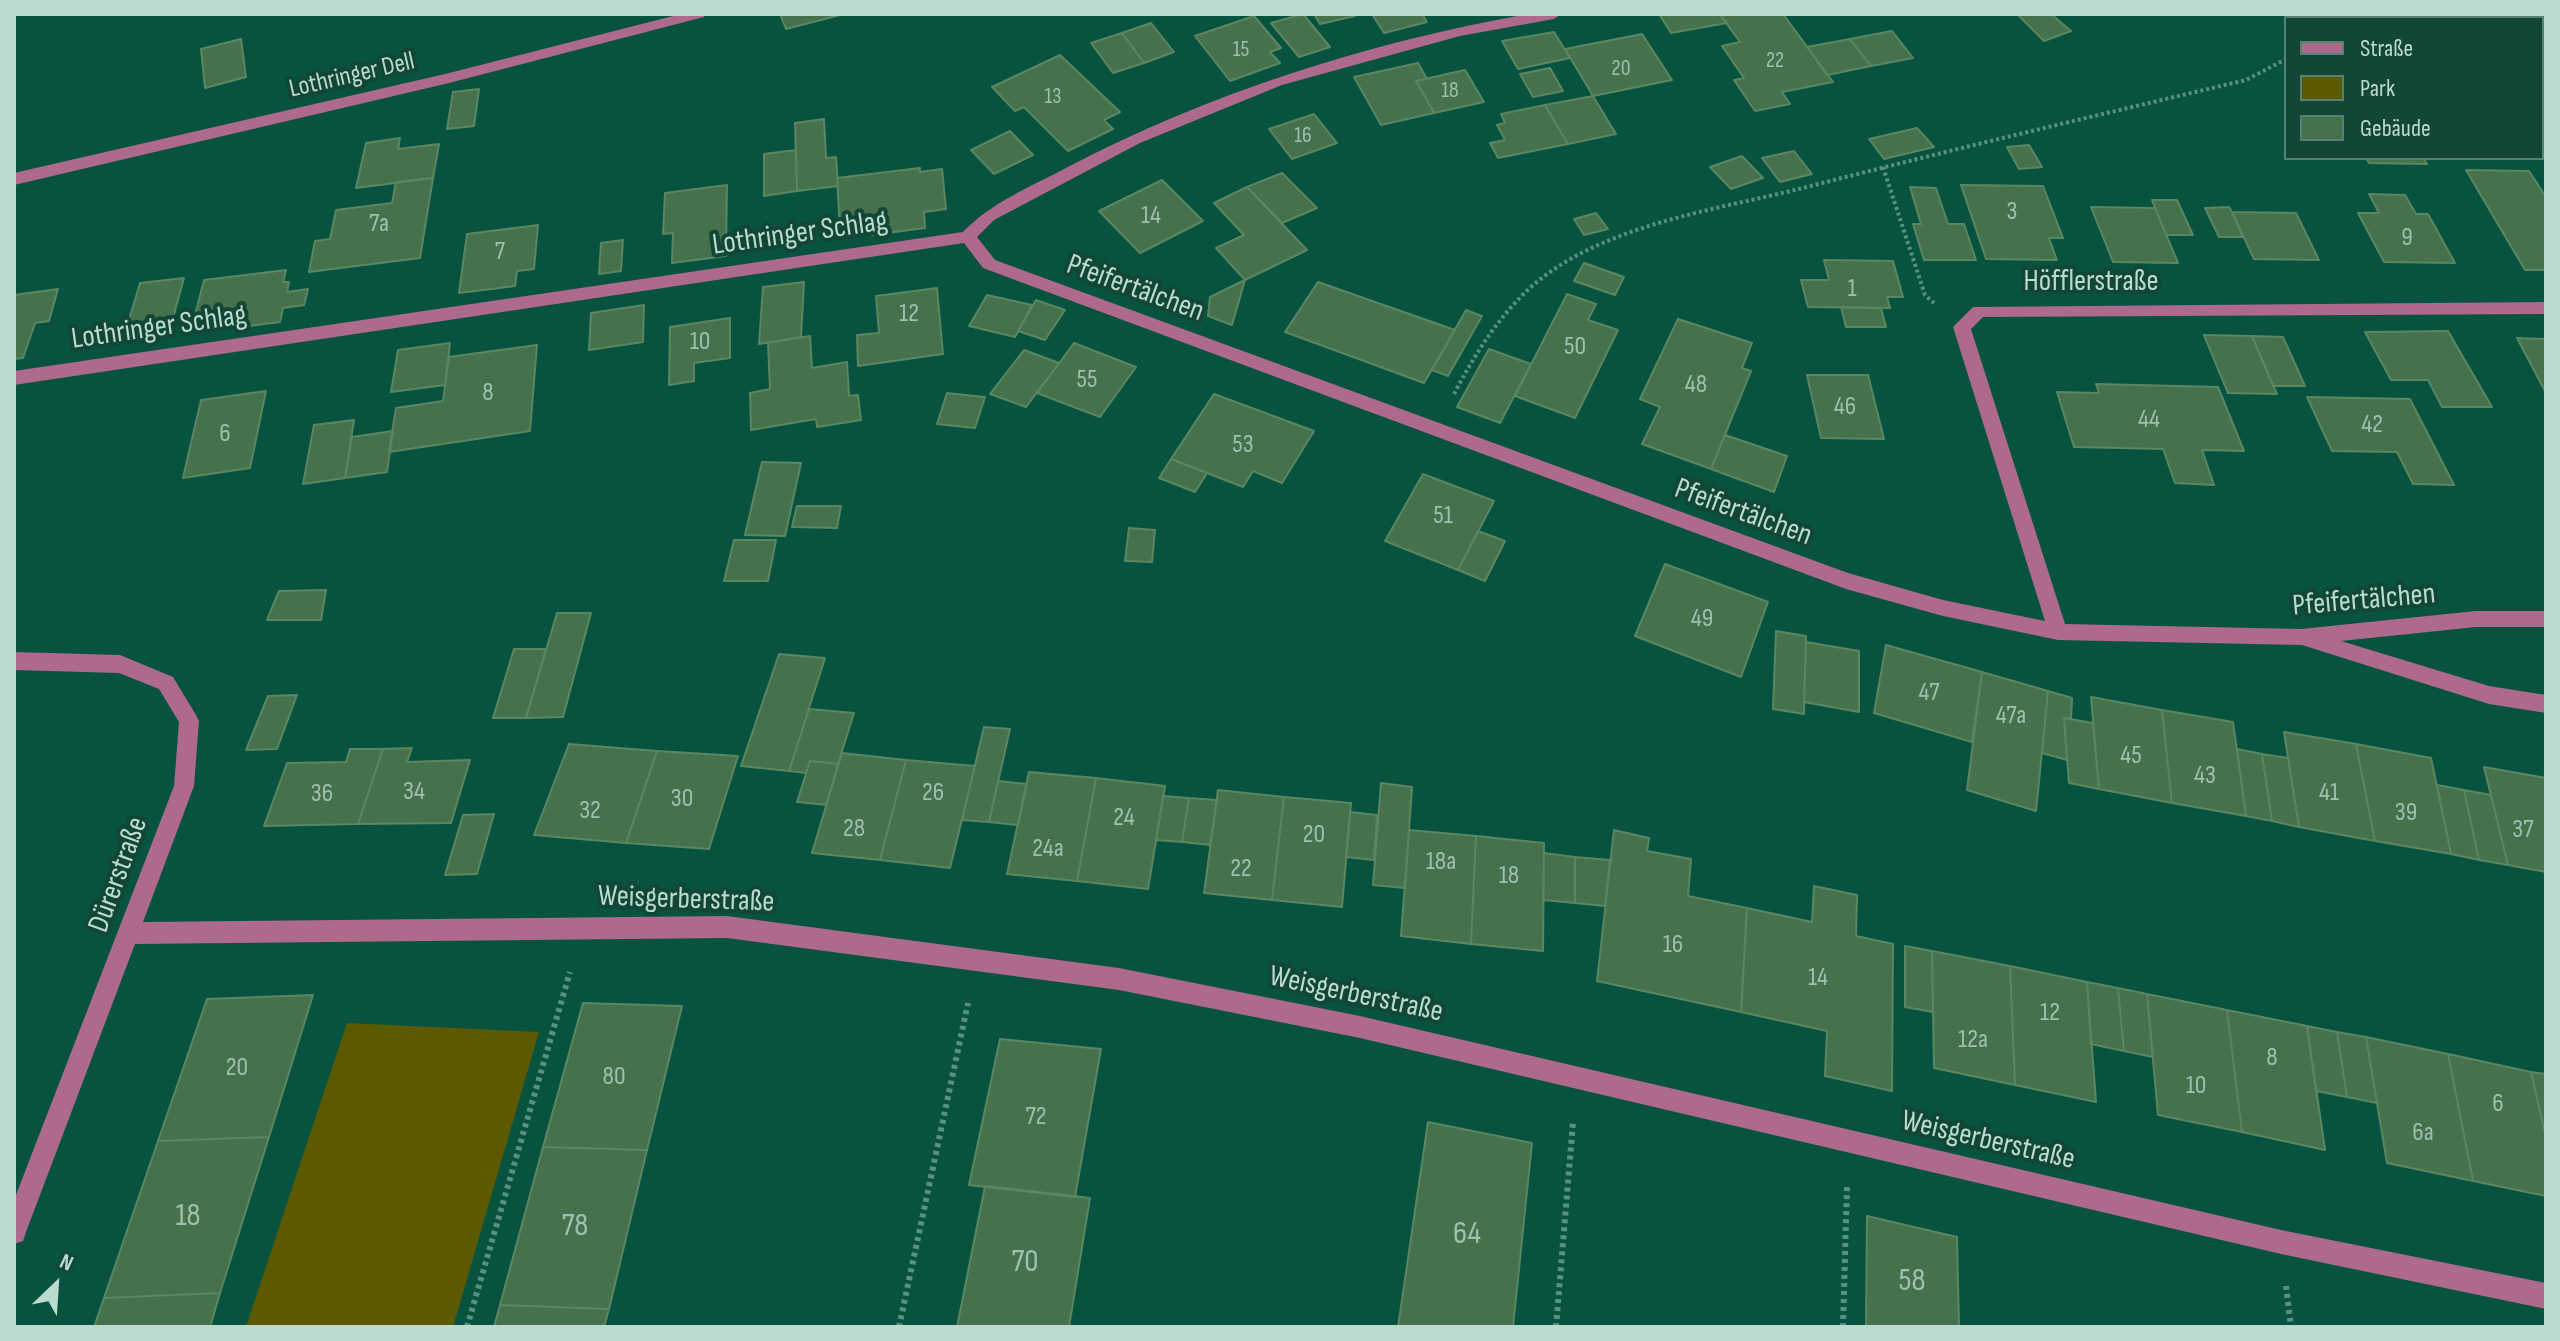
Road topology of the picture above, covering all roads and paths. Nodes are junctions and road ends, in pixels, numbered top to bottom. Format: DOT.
graph roads {
  1 [pos="699,14"];
  2 [pos="1554,14"];
  3 [pos="2284,60"];
  4 [pos="1883,167"];
  5 [pos="14,179"];
  6 [pos="968,237"];
  7 [pos="1923,287"];
  8 [pos="2546,308"];
  9 [pos="14,378"];
  10 [pos="1461,381"];
  11 [pos="2546,619"];
  12 [pos="2058,632"];
  13 [pos="2301,637"];
  14 [pos="14,661"];
  15 [pos="2546,704"];
  16 [pos="582,929"];
  17 [pos="130,933"];
  18 [pos="977,959"];
  19 [pos="1577,1077"];
  20 [pos="1848,1141"];
  21 [pos="14,1232"];
  22 [pos="2546,1296"];
  23 [pos="467,1327"];
  24 [pos="899,1327"];
  25 [pos="1556,1327"];
  26 [pos="1843,1327"];
  1 -- 5 [label="street, Lothringer Dell"];
  2 -- 6 [label="street"];
  3 -- 4 [label="path"];
  4 -- 7 [label="path"];
  4 -- 10 [label="path"];
  6 -- 9 [label="street, Lothringer Schlag"];
  6 -- 12 [label="street, Pfeifertälchen"];
  8 -- 12 [label="street, Höfflerstraße"];
  11 -- 13 [label="street, Pfeifertälchen"];
  12 -- 13 [label="street, Pfeifertälchen"];
  13 -- 15 [label="street"];
  14 -- 17 [label="street, Dürerstraße"];
  16 -- 17 [label="street, Weisgerberstraße"];
  16 -- 18 [label="street, Weisgerberstraße"];
  16 -- 23 [label="path"];
  17 -- 21 [label="street, Dürerstraße"];
  18 -- 19 [label="street, Weisgerberstraße"];
  18 -- 24 [label="path"];
  19 -- 20 [label="street, Weisgerberstraße"];
  19 -- 25 [label="path"];
  20 -- 22 [label="street, Weisgerberstraße"];
  20 -- 26 [label="path"];
}
